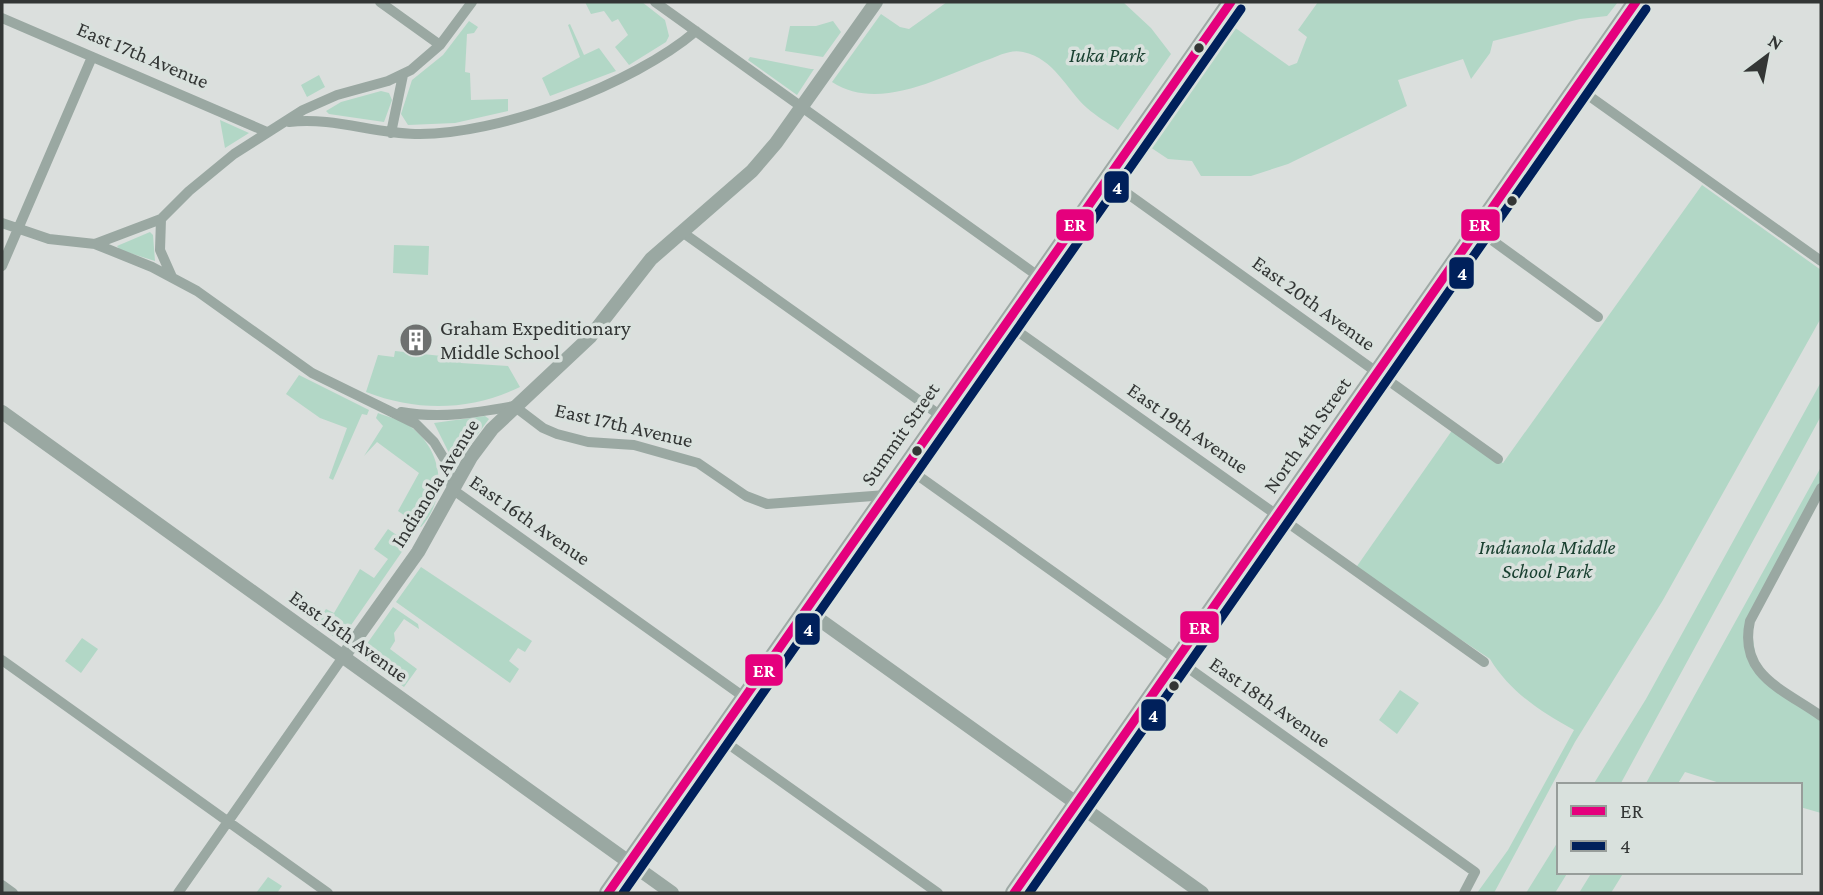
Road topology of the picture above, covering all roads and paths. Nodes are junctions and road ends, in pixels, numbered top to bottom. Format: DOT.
graph roads {
  1 [pos="380,2"];
  2 [pos="472,2"];
  3 [pos="655,2"];
  4 [pos="1231,2"];
  5 [pos="1636,2"];
  6 [pos="873,6"];
  7 [pos="2,18"];
  8 [pos="696,31"];
  9 [pos="440,45"];
  10 [pos="92,57"];
  11 [pos="402,75"];
  12 [pos="1577,88"];
  13 [pos="802,107"];
  14 [pos="282,122"];
  15 [pos="267,132"];
  16 [pos="390,132"];
  17 [pos="1107,179"];
  18 [pos="161,219"];
  19 [pos="2,223"];
  20 [pos="18,230"];
  21 [pos="1478,230"];
  22 [pos="682,232"];
  23 [pos="95,244"];
  24 [pos="1821,261"];
  25 [pos="2,266"];
  26 [pos="1038,276"];
  27 [pos="172,277"];
  28 [pos="1598,317"];
  29 [pos="1006,323"];
  30 [pos="1378,373"];
  31 [pos="514,406"];
  32 [pos="393,411"];
  33 [pos="2,412"];
  34 [pos="941,416"];
  35 [pos="1498,460"];
  36 [pos="905,467"];
  37 [pos="1821,488"];
  38 [pos="452,489"];
  39 [pos="886,495"];
  40 [pos="1278,516"];
  41 [pos="806,610"];
  42 [pos="343,657"];
  43 [pos="2,660"];
  44 [pos="1177,660"];
  45 [pos="1484,662"];
  46 [pos="744,696"];
  47 [pos="1821,716"];
  48 [pos="717,736"];
  49 [pos="1077,804"];
  50 [pos="228,821"];
  51 [pos="629,863"];
  52 [pos="2,885"];
  53 [pos="13,893"];
  54 [pos="178,893"];
  55 [pos="328,893"];
  56 [pos="608,893"];
  57 [pos="672,893"];
  58 [pos="937,893"];
  59 [pos="1014,893"];
  60 [pos="1202,893"];
  61 [pos="1464,893"];
  1 -- 9 [label="street"];
  2 -- 9 [label="street"];
  3 -- 8 [label="street"];
  4 -- 17 [label="main road, Summit Street"];
  5 -- 12 [label="main road, North 4th Street"];
  6 -- 13 [label="street, Indianola Avenue"];
  7 -- 10 [label="street, East 17th Avenue"];
  8 -- 13 [label="street"];
  8 -- 16 [label="street"];
  9 -- 11 [label="street"];
  10 -- 15 [label="street, East 17th Avenue"];
  10 -- 20 [label="street"];
  11 -- 14 [label="street"];
  11 -- 16 [label="street"];
  12 -- 21 [label="main road, North 4th Street"];
  12 -- 24 [label="street"];
  13 -- 22 [label="street, Indianola Avenue"];
  13 -- 26 [label="street"];
  14 -- 15 [label="street"];
  14 -- 16 [label="street"];
  15 -- 18 [label="street"];
  17 -- 26 [label="main road, Summit Street"];
  17 -- 30 [label="street, East 20th Avenue"];
  18 -- 23 [label="street"];
  18 -- 27 [label="street"];
  19 -- 20 [label="street, East 16th Avenue"];
  20 -- 23 [label="street, East 16th Avenue"];
  20 -- 25 [label="street"];
  21 -- 28 [label="street"];
  21 -- 30 [label="main road, North 4th Street"];
  22 -- 31 [label="street, Indianola Avenue"];
  22 -- 34 [label="street"];
  23 -- 27 [label="street, East 16th Avenue"];
  26 -- 29 [label="main road, Summit Street"];
  27 -- 32 [label="street, East 16th Avenue"];
  29 -- 34 [label="main road, Summit Street"];
  29 -- 40 [label="street, East 19th Avenue"];
  30 -- 35 [label="street, East 20th Avenue"];
  30 -- 40 [label="main road, North 4th Street"];
  31 -- 32 [label="street"];
  31 -- 38 [label="street, Indianola Avenue"];
  31 -- 39 [label="street, East 17th Avenue"];
  32 -- 38 [label="street, East 16th Avenue"];
  33 -- 42 [label="street, East 15th Avenue"];
  34 -- 36 [label="main road, Summit Street"];
  36 -- 39 [label="main road, Summit Street"];
  36 -- 44 [label="street, East 18th Avenue"];
  37 -- 47 [label="street"];
  38 -- 42 [label="street, Indianola Avenue"];
  38 -- 46 [label="street, East 16th Avenue"];
  39 -- 41 [label="main road, Summit Street"];
  40 -- 44 [label="main road, North 4th Street"];
  40 -- 45 [label="street, East 19th Avenue"];
  41 -- 46 [label="main road, Summit Street"];
  41 -- 49 [label="street"];
  42 -- 50 [label="street, Indianola Avenue"];
  42 -- 51 [label="street, East 15th Avenue"];
  43 -- 50 [label="street"];
  44 -- 49 [label="main road, North 4th Street"];
  44 -- 61 [label="street, East 18th Avenue"];
  46 -- 48 [label="main road, Summit Street"];
  48 -- 51 [label="main road, Summit Street"];
  48 -- 58 [label="street"];
  49 -- 59 [label="main road, North 4th Street"];
  49 -- 60 [label="street"];
  50 -- 54 [label="street, Indianola Avenue"];
  50 -- 55 [label="street"];
  51 -- 56 [label="main road, Summit Street"];
  51 -- 57 [label="street, East 15th Avenue"];
  52 -- 53 [label="street"];
}
